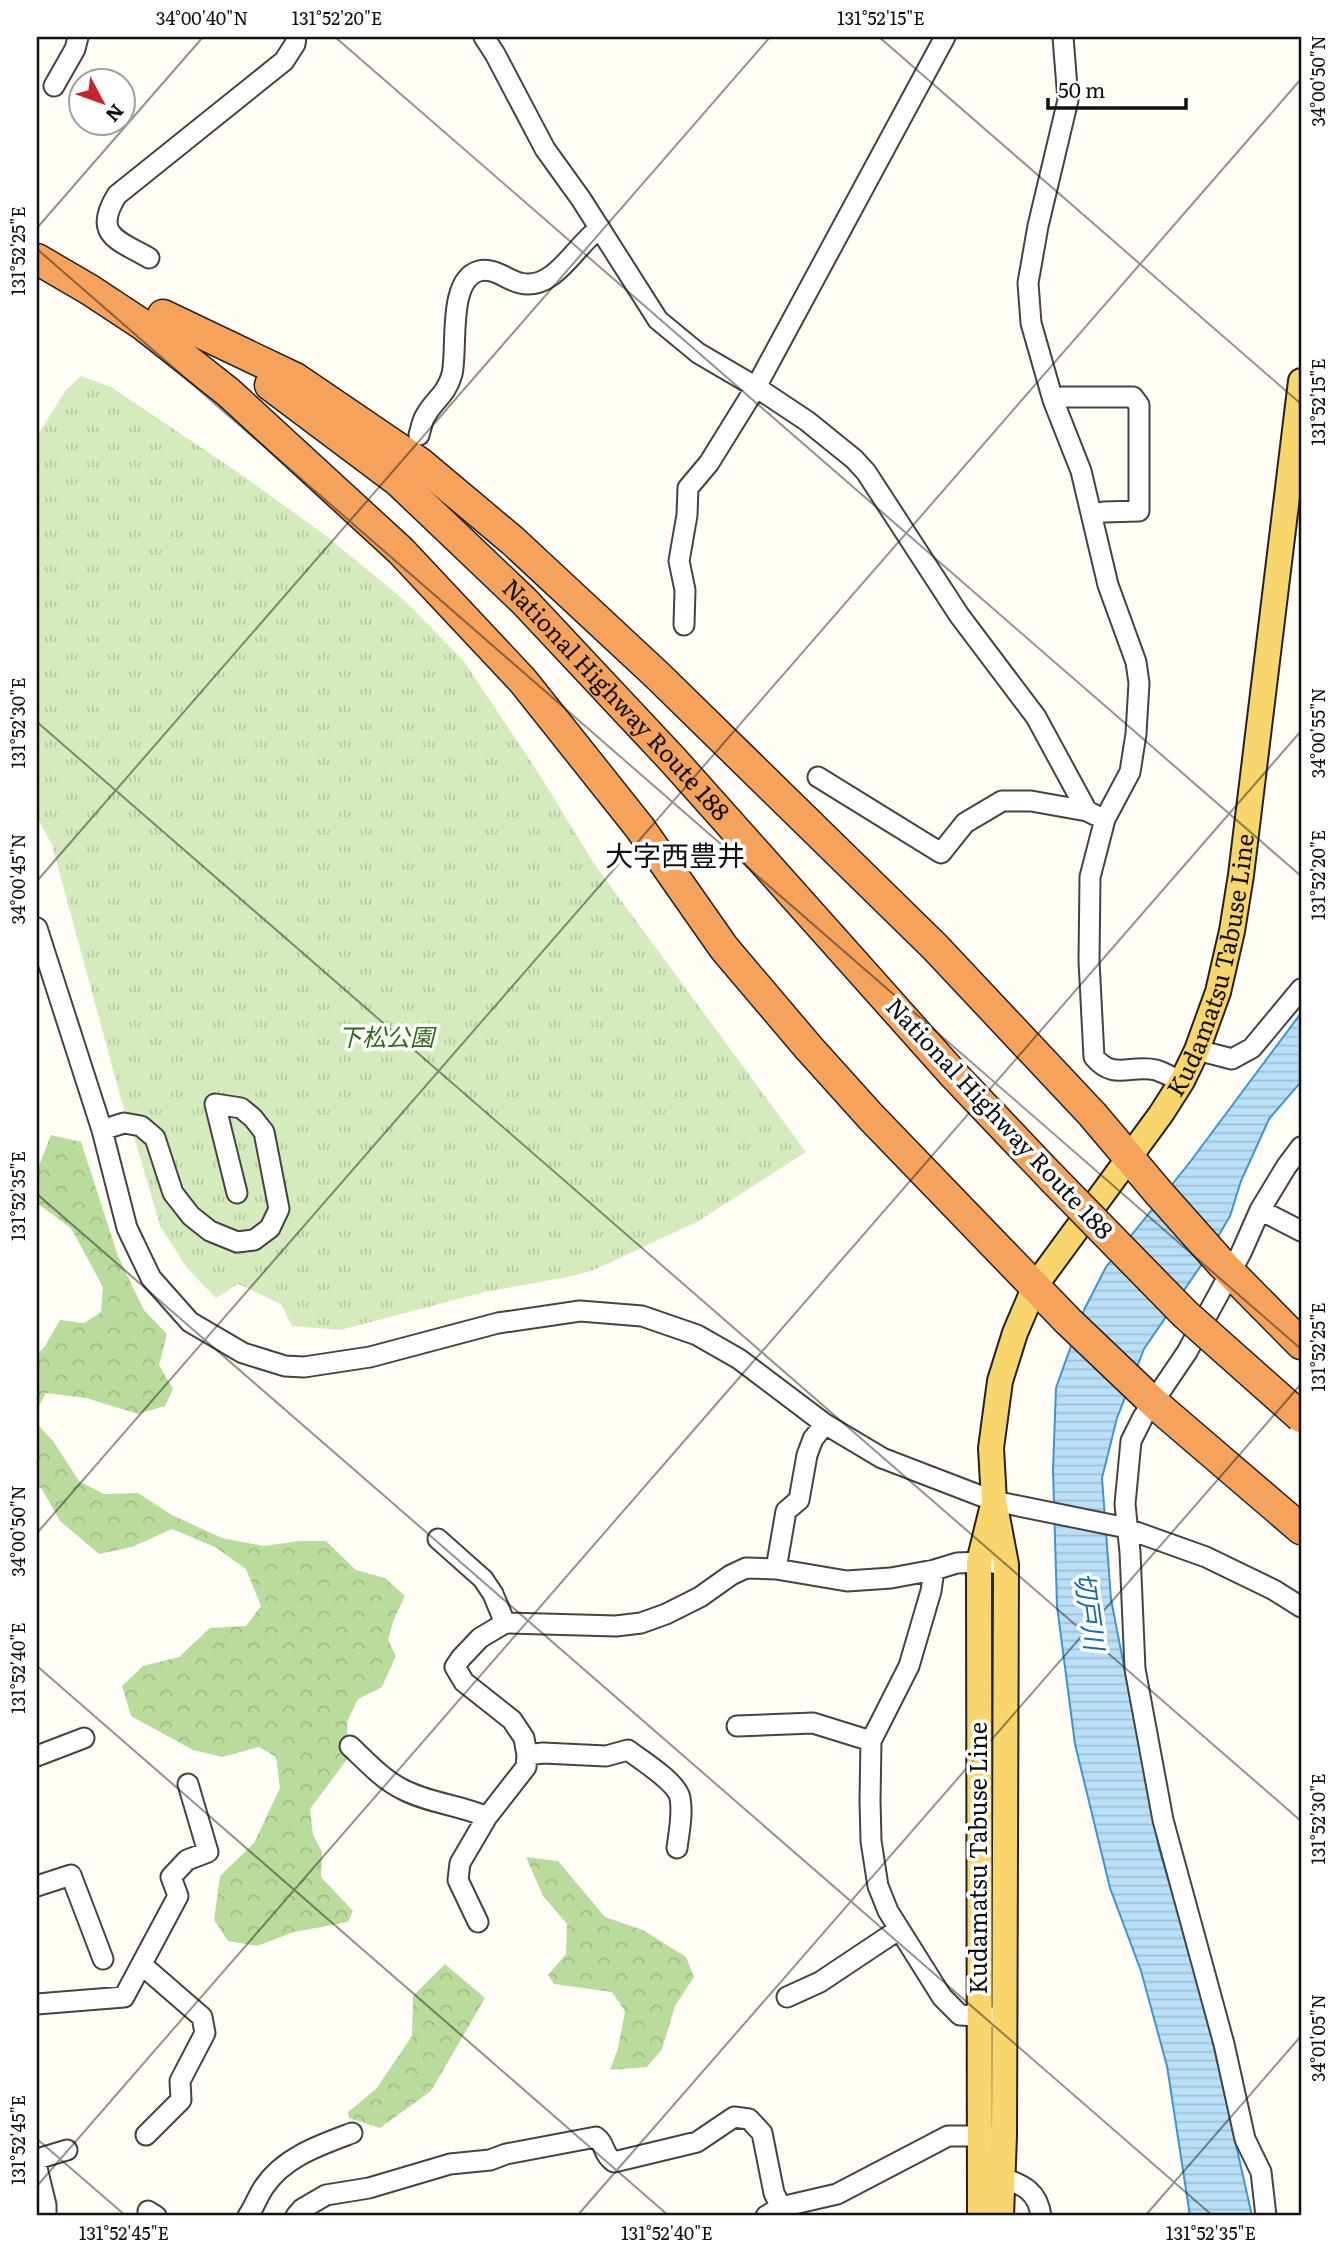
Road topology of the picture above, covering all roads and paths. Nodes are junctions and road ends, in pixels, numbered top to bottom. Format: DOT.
graph roads {
  1 [pos="78,37"];
  2 [pos="296,37"];
  3 [pos="484,37"];
  4 [pos="945,37"];
  5 [pos="1063,37"];
  6 [pos="54,86"];
  7 [pos="600,228"];
  8 [pos="37,249"];
  9 [pos="149,258"];
  10 [pos="37,259"];
  11 [pos="163,315"];
  12 [pos="1301,381"];
  13 [pos="756,387"];
  14 [pos="1053,400"];
  15 [pos="419,435"];
  16 [pos="1093,515"];
  17 [pos="684,625"];
  18 [pos="818,778"];
  19 [pos="1096,815"];
  20 [pos="37,928"];
  21 [pos="1301,989"];
  22 [pos="1197,1050"];
  23 [pos="1182,1081"];
  24 [pos="102,1130"];
  25 [pos="1301,1147"];
  26 [pos="1129,1159"];
  27 [pos="237,1193"];
  28 [pos="1260,1210"];
  29 [pos="1301,1231"];
  30 [pos="1227,1268"];
  31 [pos="1035,1286"];
  32 [pos="1301,1344"];
  33 [pos="1150,1399"];
  34 [pos="1301,1417"];
  35 [pos="825,1424"];
  36 [pos="994,1501"];
  37 [pos="1125,1528"];
  38 [pos="1301,1529"];
  39 [pos="438,1539"];
  40 [pos="979,1562"];
  41 [pos="1006,1564"];
  42 [pos="776,1569"];
  43 [pos="934,1570"];
  44 [pos="1301,1607"];
  45 [pos="505,1623"];
  46 [pos="737,1726"];
  47 [pos="83,1738"];
  48 [pos="871,1741"];
  49 [pos="350,1746"];
  50 [pos="527,1755"];
  51 [pos="37,1756"];
  52 [pos="188,1784"];
  53 [pos="487,1817"];
  54 [pos="677,1848"];
  55 [pos="37,1886"];
  56 [pos="478,1922"];
  57 [pos="898,1930"];
  58 [pos="103,1959"];
  59 [pos="142,1965"];
  60 [pos="786,1997"];
  61 [pos="37,2004"];
  62 [pos="991,2017"];
  63 [pos="352,2133"];
  64 [pos="146,2135"];
  65 [pos="992,2136"];
  66 [pos="67,2150"];
  67 [pos="37,2159"];
  68 [pos="37,2168"];
  69 [pos="1003,2178"];
  70 [pos="785,2211"];
  71 [pos="46,2216"];
  72 [pos="248,2216"];
  73 [pos="296,2216"];
  74 [pos="980,2216"];
  75 [pos="1001,2216"];
  76 [pos="1041,2216"];
  77 [pos="1266,2216"];
  1 -- 6 [label="street"];
  2 -- 9 [label="street"];
  3 -- 7 [label="street"];
  4 -- 13 [label="street"];
  5 -- 14 [label="street"];
  7 -- 13 [label="street"];
  7 -- 15 [label="street"];
  8 -- 11 [label="highway, National Highway Route 188"];
  10 -- 31 [label="highway"];
  11 -- 26 [label="highway"];
  11 -- 34 [label="highway, National Highway Route 188, bridge"];
  12 -- 22 [label="main road, Kudamatsu Tabuse Line"];
  13 -- 17 [label="street"];
  13 -- 19 [label="street"];
  14 -- 16 [label="street"];
  14 -- 16 [label="street"];
  16 -- 19 [label="street"];
  18 -- 19 [label="street"];
  19 -- 23 [label="street"];
  20 -- 24 [label="street"];
  21 -- 22 [label="street"];
  22 -- 23 [label="main road, Kudamatsu Tabuse Line"];
  23 -- 26 [label="main road, Kudamatsu Tabuse Line"];
  24 -- 27 [label="street"];
  24 -- 35 [label="street"];
  25 -- 28 [label="street"];
  26 -- 30 [label="highway"];
  26 -- 31 [label="main road, Kudamatsu Tabuse Line"];
  28 -- 29 [label="street"];
  28 -- 30 [label="street"];
  30 -- 32 [label="highway"];
  30 -- 33 [label="street"];
  31 -- 33 [label="highway"];
  31 -- 36 [label="main road, Kudamatsu Tabuse Line"];
  33 -- 37 [label="street"];
  33 -- 38 [label="highway"];
  35 -- 36 [label="street"];
  35 -- 42 [label="street"];
  36 -- 37 [label="street"];
  36 -- 40 [label="main road, Kudamatsu Tabuse Line"];
  36 -- 41 [label="main road, Kudamatsu Tabuse Line"];
  37 -- 44 [label="street"];
  37 -- 77 [label="street"];
  39 -- 45 [label="street"];
  40 -- 41 [label="street"];
  40 -- 43 [label="street"];
  40 -- 62 [label="main road, Kudamatsu Tabuse Line"];
  41 -- 62 [label="main road, Kudamatsu Tabuse Line"];
  42 -- 43 [label="street"];
  42 -- 45 [label="street"];
  43 -- 48 [label="street"];
  45 -- 50 [label="street"];
  46 -- 48 [label="street"];
  47 -- 51 [label="street"];
  48 -- 57 [label="street"];
  49 -- 53 [label="street"];
  50 -- 53 [label="street"];
  50 -- 54 [label="street"];
  52 -- 59 [label="street"];
  53 -- 56 [label="street"];
  55 -- 58 [label="street"];
  57 -- 60 [label="street"];
  57 -- 62 [label="street"];
  59 -- 61 [label="street"];
  59 -- 64 [label="street"];
  62 -- 65 [label="main road, Kudamatsu Tabuse Line"];
  63 -- 72 [label="street"];
  65 -- 69 [label="main road, Kudamatsu Tabuse Line"];
  65 -- 70 [label="street"];
  65 -- 74 [label="main road, Kudamatsu Tabuse Line"];
  66 -- 67 [label="street"];
  68 -- 71 [label="street"];
  69 -- 75 [label="main road, Kudamatsu Tabuse Line"];
  69 -- 76 [label="street"];
  70 -- 73 [label="street"];
}
